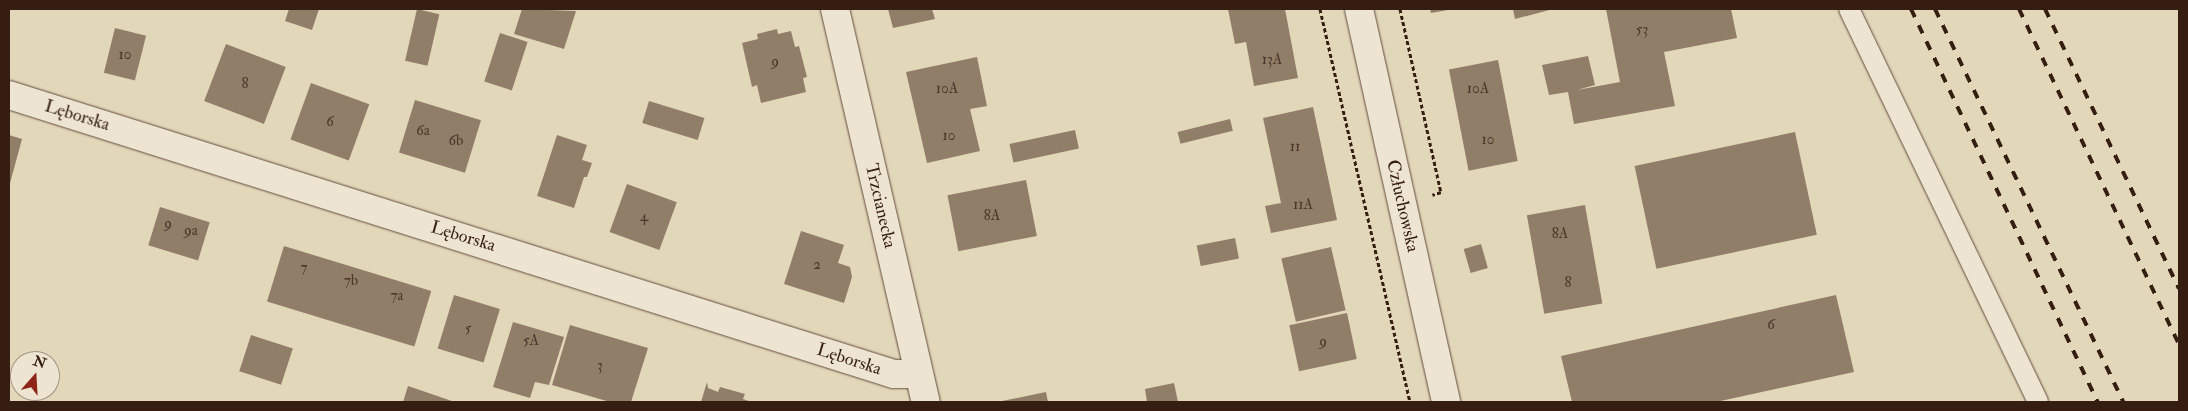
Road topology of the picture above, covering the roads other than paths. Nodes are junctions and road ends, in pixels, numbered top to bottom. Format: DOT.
graph roads {
  1 [pos="835,9"];
  2 [pos="1359,9"];
  3 [pos="1850,9"];
  4 [pos="9,95"];
  5 [pos="918,374"];
  6 [pos="926,402"];
  7 [pos="1446,402"];
  8 [pos="2038,402"];
  1 -- 5 [label="street, Trzcianecka"];
  2 -- 7 [label="street, Człuchowska"];
  3 -- 8 [label="lane"];
  4 -- 5 [label="street, Lęborska"];
  5 -- 6 [label="street, Trzcianecka"];
}
